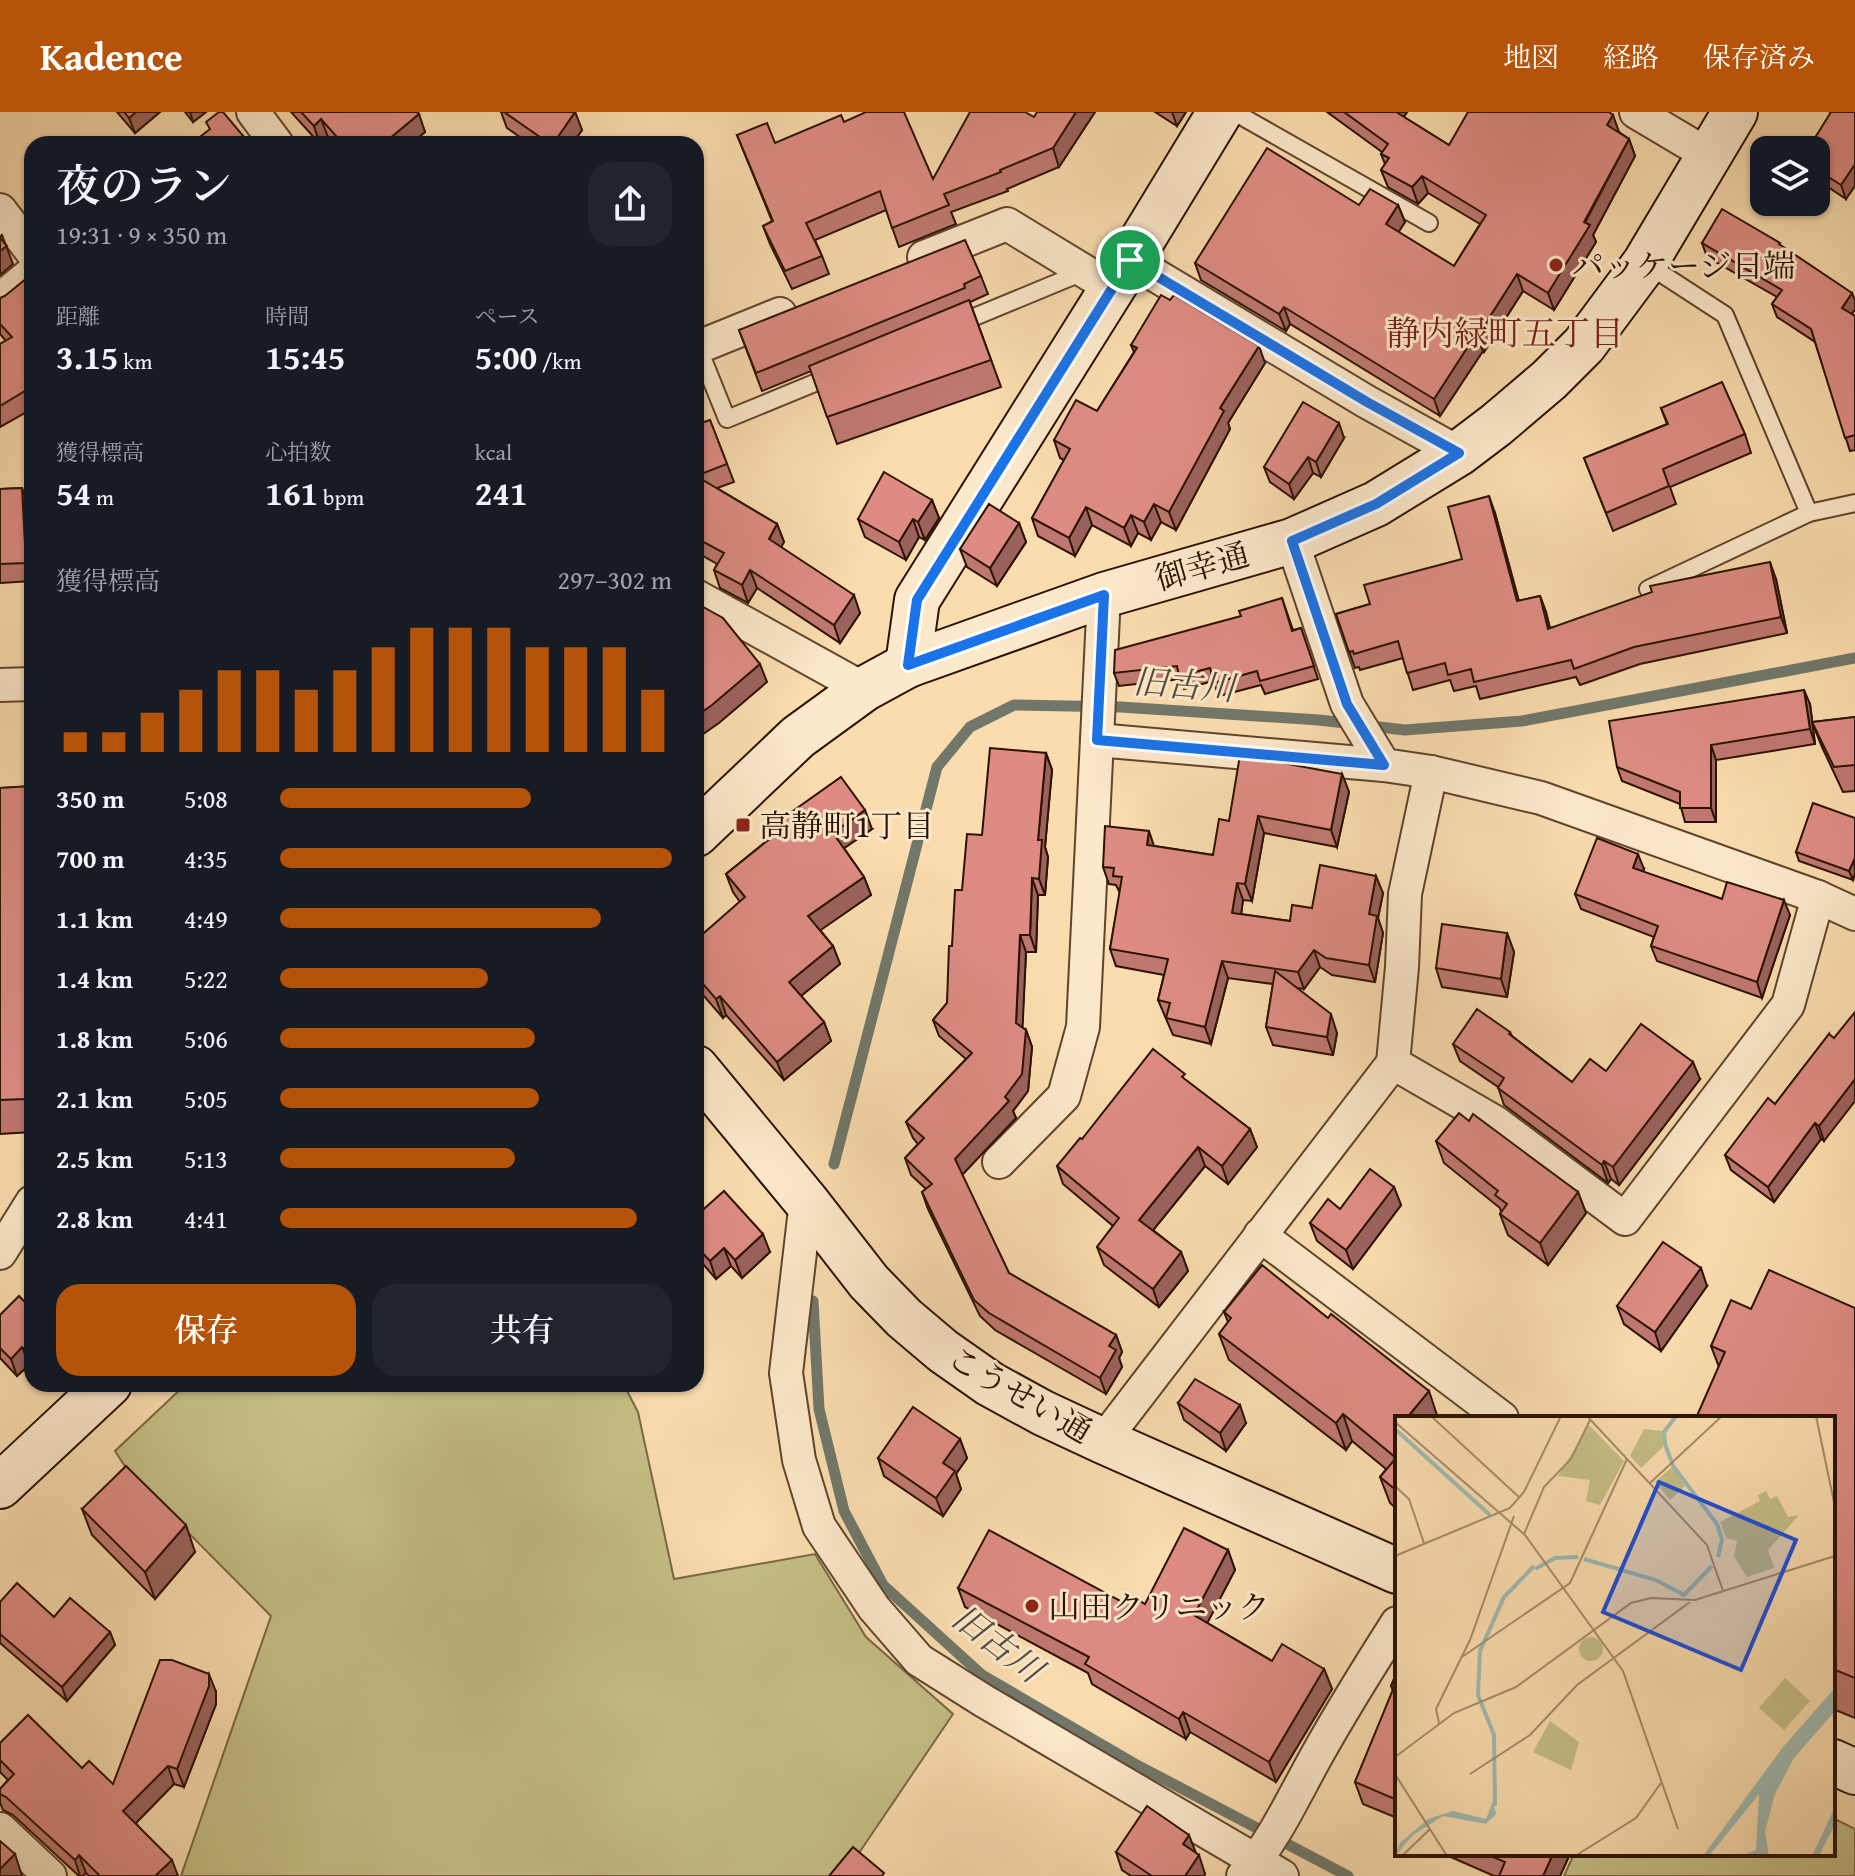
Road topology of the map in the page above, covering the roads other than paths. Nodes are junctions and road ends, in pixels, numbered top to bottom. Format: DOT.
graph roads {
  1 [pos="253,112"];
  2 [pos="1220,112"];
  3 [pos="1234,112"];
  4 [pos="1636,112"];
  5 [pos="1735,112"];
  6 [pos="271,136"];
  7 [pos="1710,156"];
  8 [pos="0,210"];
  9 [pos="1429,223"];
  10 [pos="24,242"];
  11 [pos="1645,263"];
  12 [pos="904,265"];
  13 [pos="1108,273"];
  14 [pos="24,280"];
  15 [pos="0,299"];
  16 [pos="801,306"];
  17 [pos="941,331"];
  18 [pos="704,344"];
  19 [pos="704,364"];
  20 [pos="855,366"];
  21 [pos="1459,453"];
  22 [pos="1855,503"];
  23 [pos="1809,513"];
  24 [pos="1292,541"];
  25 [pos="1648,589"];
  26 [pos="1104,595"];
  27 [pos="704,600"];
  28 [pos="908,665"];
  29 [pos="24,684"];
  30 [pos="0,685"];
  31 [pos="864,689"];
  32 [pos="1097,735"];
  33 [pos="1380,759"];
  34 [pos="1431,772"];
  35 [pos="704,826"];
  36 [pos="1818,897"];
  37 [pos="1855,914"];
  38 [pos="1393,1063"];
  39 [pos="704,1078"];
  40 [pos="999,1162"];
  41 [pos="806,1201"];
  42 [pos="24,1217"];
  43 [pos="1260,1235"];
  44 [pos="0,1253"];
  45 [pos="100,1392"];
  46 [pos="1499,1416"];
  47 [pos="1103,1441"];
  48 [pos="0,1486"];
  49 [pos="1395,1570"];
  50 [pos="1395,1626"];
  51 [pos="1835,1763"];
  52 [pos="1855,1772"];
  53 [pos="0,1829"];
  54 [pos="1265,1857"];
  55 [pos="50,1876"];
  1 -- 6 [label="street"];
  2 -- 13 [label="street"];
  3 -- 9 [label="lane"];
  4 -- 7 [label="street"];
  5 -- 7 [label="street, 御幸通"];
  7 -- 11 [label="street, 御幸通"];
  8 -- 10 [label="street"];
  11 -- 21 [label="street, 御幸通"];
  11 -- 23 [label="lane"];
  12 -- 13 [label="street"];
  13 -- 17 [label="lane"];
  13 -- 21 [label="street"];
  13 -- 28 [label="street"];
  14 -- 15 [label="street"];
  16 -- 18 [label="street"];
  19 -- 20 [label="lane"];
  21 -- 24 [label="street, 御幸通"];
  22 -- 23 [label="lane"];
  23 -- 25 [label="lane"];
  24 -- 26 [label="street, 御幸通"];
  24 -- 33 [label="street"];
  26 -- 28 [label="street, 御幸通"];
  26 -- 32 [label="street"];
  27 -- 31 [label="street"];
  28 -- 31 [label="street, 御幸通"];
  29 -- 30 [label="street"];
  31 -- 35 [label="street, 御幸通"];
  32 -- 33 [label="street"];
  32 -- 40 [label="street"];
  33 -- 34 [label="street"];
  34 -- 36 [label="street"];
  34 -- 38 [label="street"];
  36 -- 37 [label="street"];
  36 -- 38 [label="street"];
  38 -- 43 [label="street"];
  39 -- 41 [label="street, こうせい通"];
  41 -- 47 [label="street, こうせい通"];
  41 -- 54 [label="street"];
  42 -- 44 [label="street"];
  43 -- 46 [label="street"];
  43 -- 47 [label="street"];
  45 -- 48 [label="street"];
  47 -- 49 [label="street, こうせい通"];
  50 -- 54 [label="street"];
  51 -- 52 [label="street"];
  53 -- 55 [label="street"];
}
